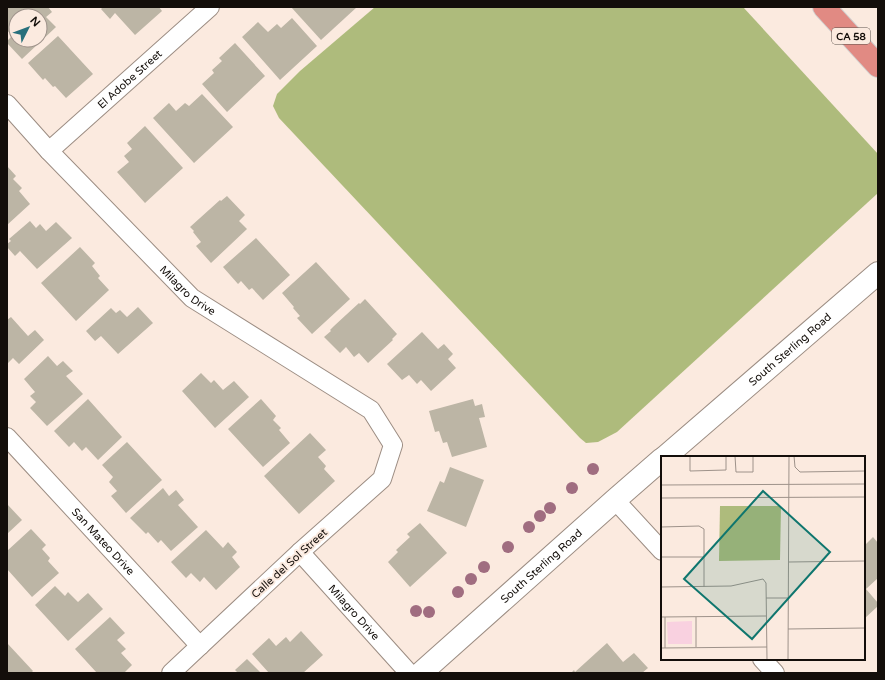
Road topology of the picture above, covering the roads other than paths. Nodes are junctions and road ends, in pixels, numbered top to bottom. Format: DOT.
graph roads {
  1 [pos="210,7"];
  2 [pos="824,7"];
  3 [pos="878,66"];
  4 [pos="7,104"];
  5 [pos="49,150"];
  6 [pos="878,273"];
  7 [pos="7,437"];
  8 [pos="393,445"];
  9 [pos="666,456"];
  10 [pos="661,460"];
  11 [pos="615,500"];
  12 [pos="661,550"];
  13 [pos="300,552"];
  14 [pos="200,646"];
  15 [pos="763,660"];
  16 [pos="171,673"];
  17 [pos="409,673"];
  18 [pos="421,673"];
  19 [pos="775,673"];
  1 -- 5 [label="street, El Adobe Street"];
  2 -- 3 [label="highway, CA 58"];
  4 -- 5 [label="street, Milagro Drive"];
  5 -- 8 [label="street, Milagro Drive"];
  6 -- 9 [label="street, South Sterling Road"];
  7 -- 14 [label="street, San Mateo Drive"];
  8 -- 13 [label="street, Calle del Sol Street"];
  10 -- 11 [label="street, South Sterling Road"];
  11 -- 12 [label="street"];
  11 -- 18 [label="street, South Sterling Road"];
  13 -- 14 [label="street, Calle del Sol Street"];
  13 -- 17 [label="street, Milagro Drive"];
  14 -- 16 [label="street, Calle del Sol Street"];
  15 -- 19 [label="street"];
}
